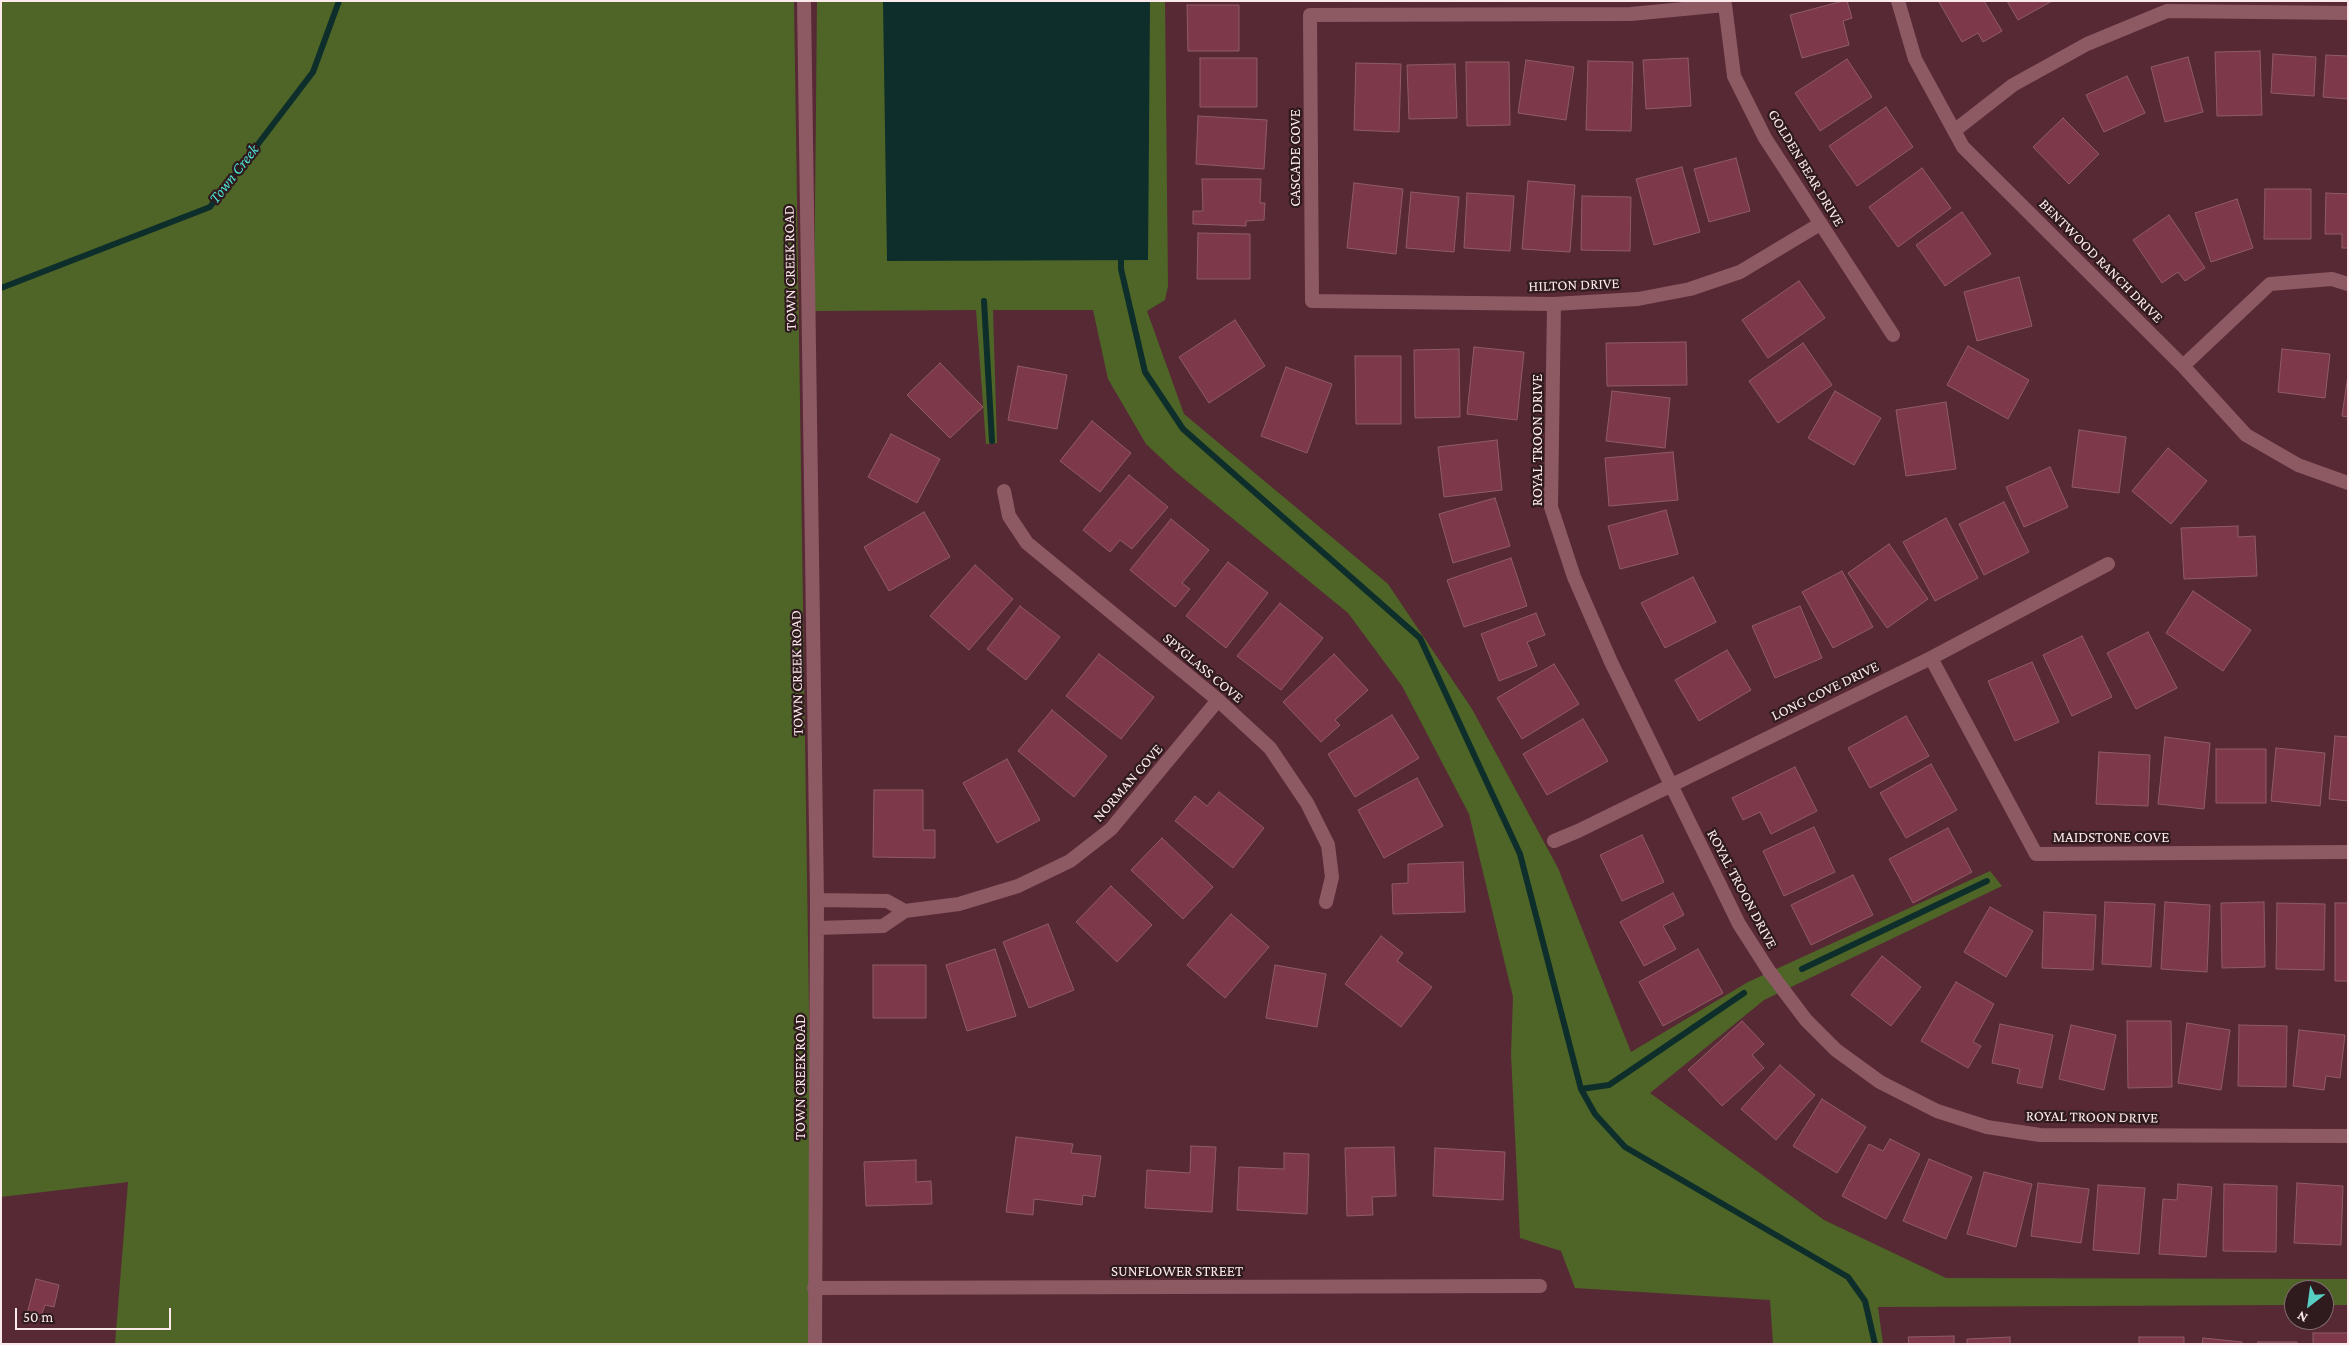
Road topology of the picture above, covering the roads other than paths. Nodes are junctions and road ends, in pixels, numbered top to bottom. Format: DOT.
graph roads {
  1 [pos="804,1"];
  2 [pos="1898,1"];
  3 [pos="1514,8"];
  4 [pos="1538,8"];
  5 [pos="2348,13"];
  6 [pos="1954,131"];
  7 [pos="1820,224"];
  8 [pos="2348,284"];
  9 [pos="1312,301"];
  10 [pos="1554,304"];
  11 [pos="1893,335"];
  12 [pos="2183,366"];
  13 [pos="2348,483"];
  14 [pos="1004,491"];
  15 [pos="2108,564"];
  16 [pos="1931,658"];
  17 [pos="1218,700"];
  18 [pos="1670,785"];
  19 [pos="1554,841"];
  20 [pos="2348,852"];
  21 [pos="817,900"];
  22 [pos="1326,902"];
  23 [pos="905,911"];
  24 [pos="817,928"];
  25 [pos="2348,1136"];
  26 [pos="1540,1286"];
  27 [pos="814,1288"];
  28 [pos="815,1344"];
  1 -- 21 [label="street, TOWN CREEK ROAD"];
  2 -- 6 [label="street, BENTWOOD RANCH DRIVE"];
  3 -- 4 [label="street"];
  3 -- 9 [label="street, CASCADE COVE"];
  4 -- 7 [label="street, GOLDEN BEAR DRIVE"];
  5 -- 6 [label="street"];
  6 -- 12 [label="street, BENTWOOD RANCH DRIVE"];
  7 -- 10 [label="street, HILTON DRIVE"];
  7 -- 11 [label="street, GOLDEN BEAR DRIVE"];
  8 -- 12 [label="street"];
  9 -- 10 [label="street, HILTON DRIVE"];
  10 -- 18 [label="street, ROYAL TROON DRIVE"];
  12 -- 13 [label="street, BENTWOOD RANCH DRIVE"];
  14 -- 17 [label="street, SPYGLASS COVE"];
  15 -- 16 [label="street, LONG COVE DRIVE"];
  16 -- 18 [label="street, LONG COVE DRIVE"];
  16 -- 20 [label="street, MAIDSTONE COVE"];
  17 -- 22 [label="street, SPYGLASS COVE"];
  17 -- 23 [label="street, NORMAN COVE"];
  18 -- 19 [label="street, LONG COVE DRIVE"];
  18 -- 25 [label="street, ROYAL TROON DRIVE"];
  21 -- 23 [label="street"];
  21 -- 24 [label="street, TOWN CREEK ROAD"];
  23 -- 24 [label="street, NORMAN COVE"];
  24 -- 27 [label="street, TOWN CREEK ROAD"];
  26 -- 27 [label="street, SUNFLOWER STREET"];
  27 -- 28 [label="street, TOWN CREEK ROAD"];
}
